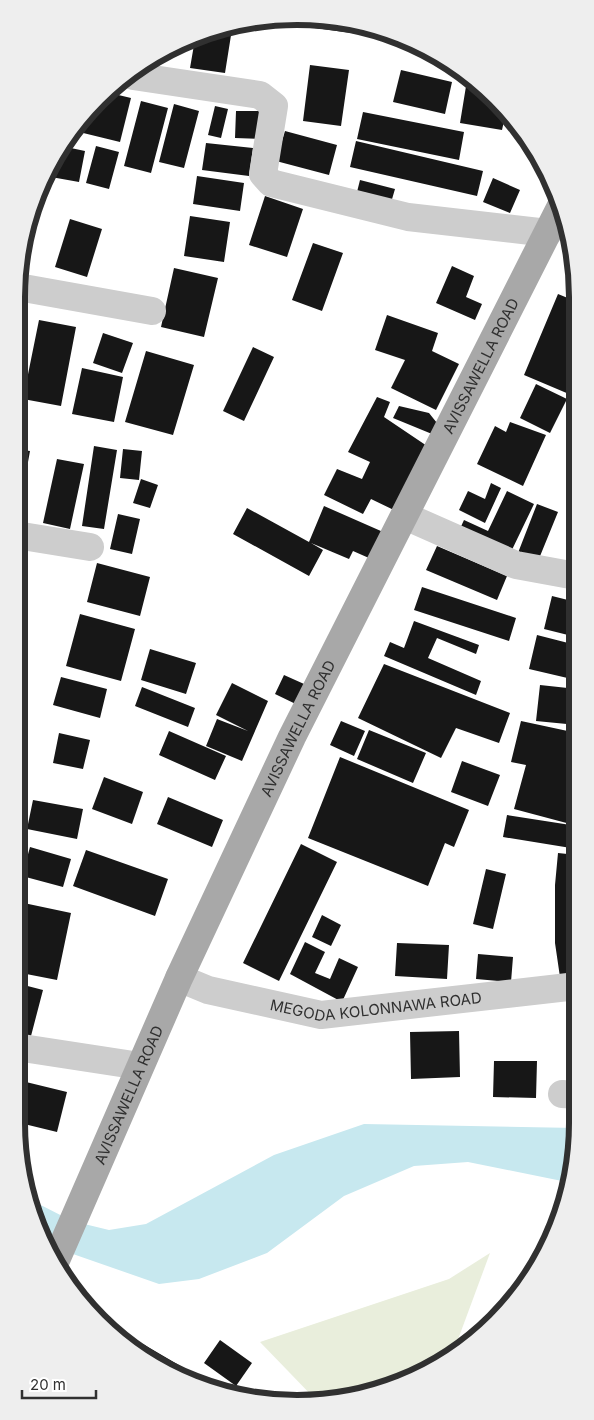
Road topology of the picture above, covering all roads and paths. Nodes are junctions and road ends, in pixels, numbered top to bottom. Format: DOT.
graph roads {
  1 [pos="137,77"];
  2 [pos="557,215"];
  3 [pos="548,233"];
  4 [pos="25,289"];
  5 [pos="152,311"];
  6 [pos="405,516"];
  7 [pos="25,537"];
  8 [pos="90,548"];
  9 [pos="569,575"];
  10 [pos="179,978"];
  11 [pos="569,987"];
  12 [pos="25,1048"];
  13 [pos="140,1066"];
  14 [pos="59,1254"];
  1 -- 3 [label="street"];
  2 -- 3 [label="main road, AVISSAWELLA ROAD"];
  3 -- 6 [label="main road, AVISSAWELLA ROAD"];
  4 -- 5 [label="street"];
  6 -- 9 [label="street"];
  6 -- 10 [label="main road, AVISSAWELLA ROAD"];
  7 -- 8 [label="street"];
  10 -- 11 [label="street, MEGODA KOLONNAWA ROAD"];
  10 -- 13 [label="main road, AVISSAWELLA ROAD"];
  12 -- 13 [label="street"];
  13 -- 14 [label="main road, AVISSAWELLA ROAD"];
}
